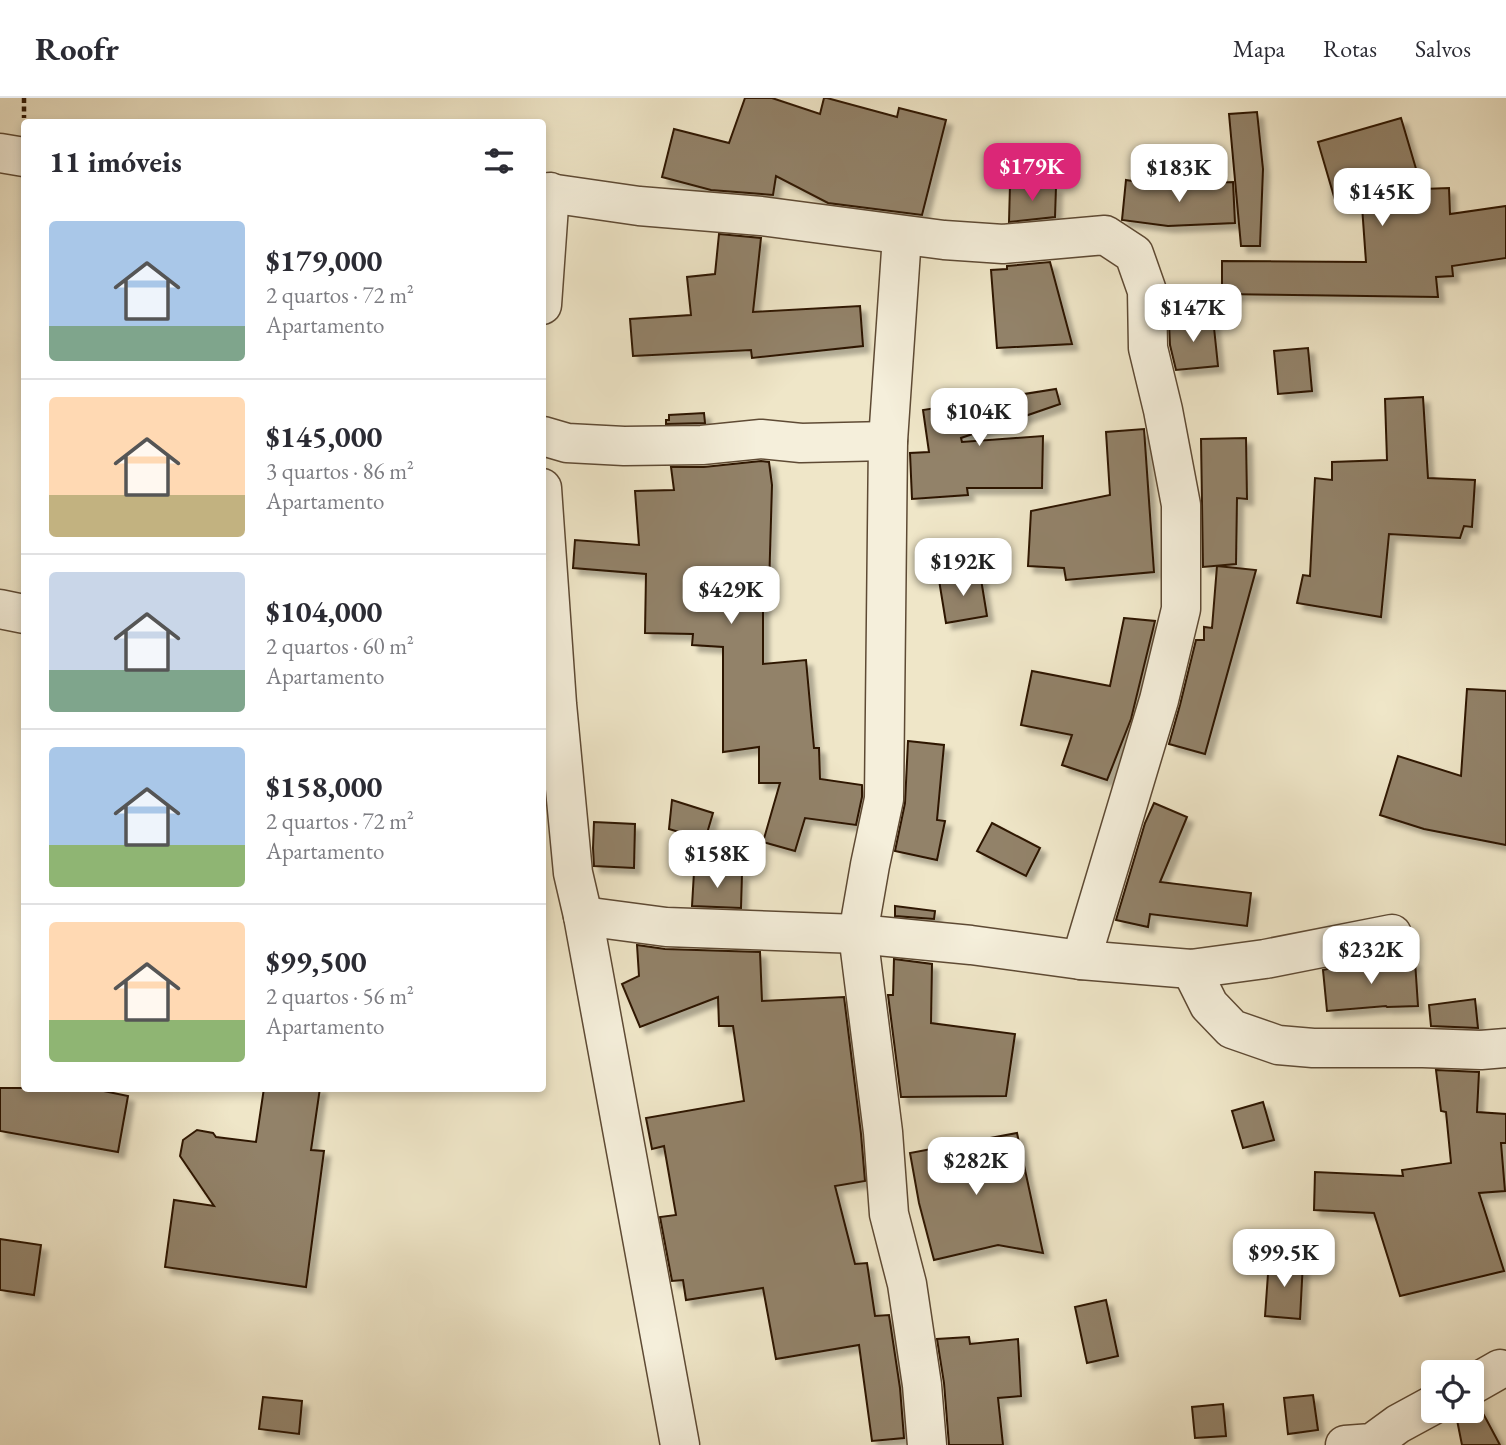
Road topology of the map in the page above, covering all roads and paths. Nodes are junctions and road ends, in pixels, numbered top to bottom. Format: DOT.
graph roads {
  1 [pos="24,98"];
  2 [pos="25,119"];
  3 [pos="0,153"];
  4 [pos="21,156"];
  5 [pos="546,192"];
  6 [pos="902,236"];
  7 [pos="546,439"];
  8 [pos="888,441"];
  9 [pos="546,596"];
  10 [pos="0,609"];
  11 [pos="21,613"];
  12 [pos="550,703"];
  13 [pos="583,916"];
  14 [pos="858,934"];
  15 [pos="1392,934"];
  16 [pos="1081,960"];
  17 [pos="1191,969"];
  18 [pos="1506,1048"];
  19 [pos="1421,1412"];
  20 [pos="1363,1444"];
  21 [pos="680,1445"];
  22 [pos="927,1445"];
  1 -- 2 [label="path"];
  3 -- 4 [label="street"];
  5 -- 6 [label="street"];
  6 -- 8 [label="street"];
  6 -- 16 [label="street"];
  7 -- 8 [label="street"];
  8 -- 14 [label="street"];
  9 -- 12 [label="street"];
  10 -- 11 [label="street"];
  12 -- 13 [label="street"];
  13 -- 14 [label="street"];
  13 -- 21 [label="street"];
  14 -- 16 [label="street"];
  14 -- 22 [label="street"];
  15 -- 17 [label="street"];
  16 -- 17 [label="street"];
  17 -- 18 [label="street"];
  19 -- 20 [label="street"];
}
